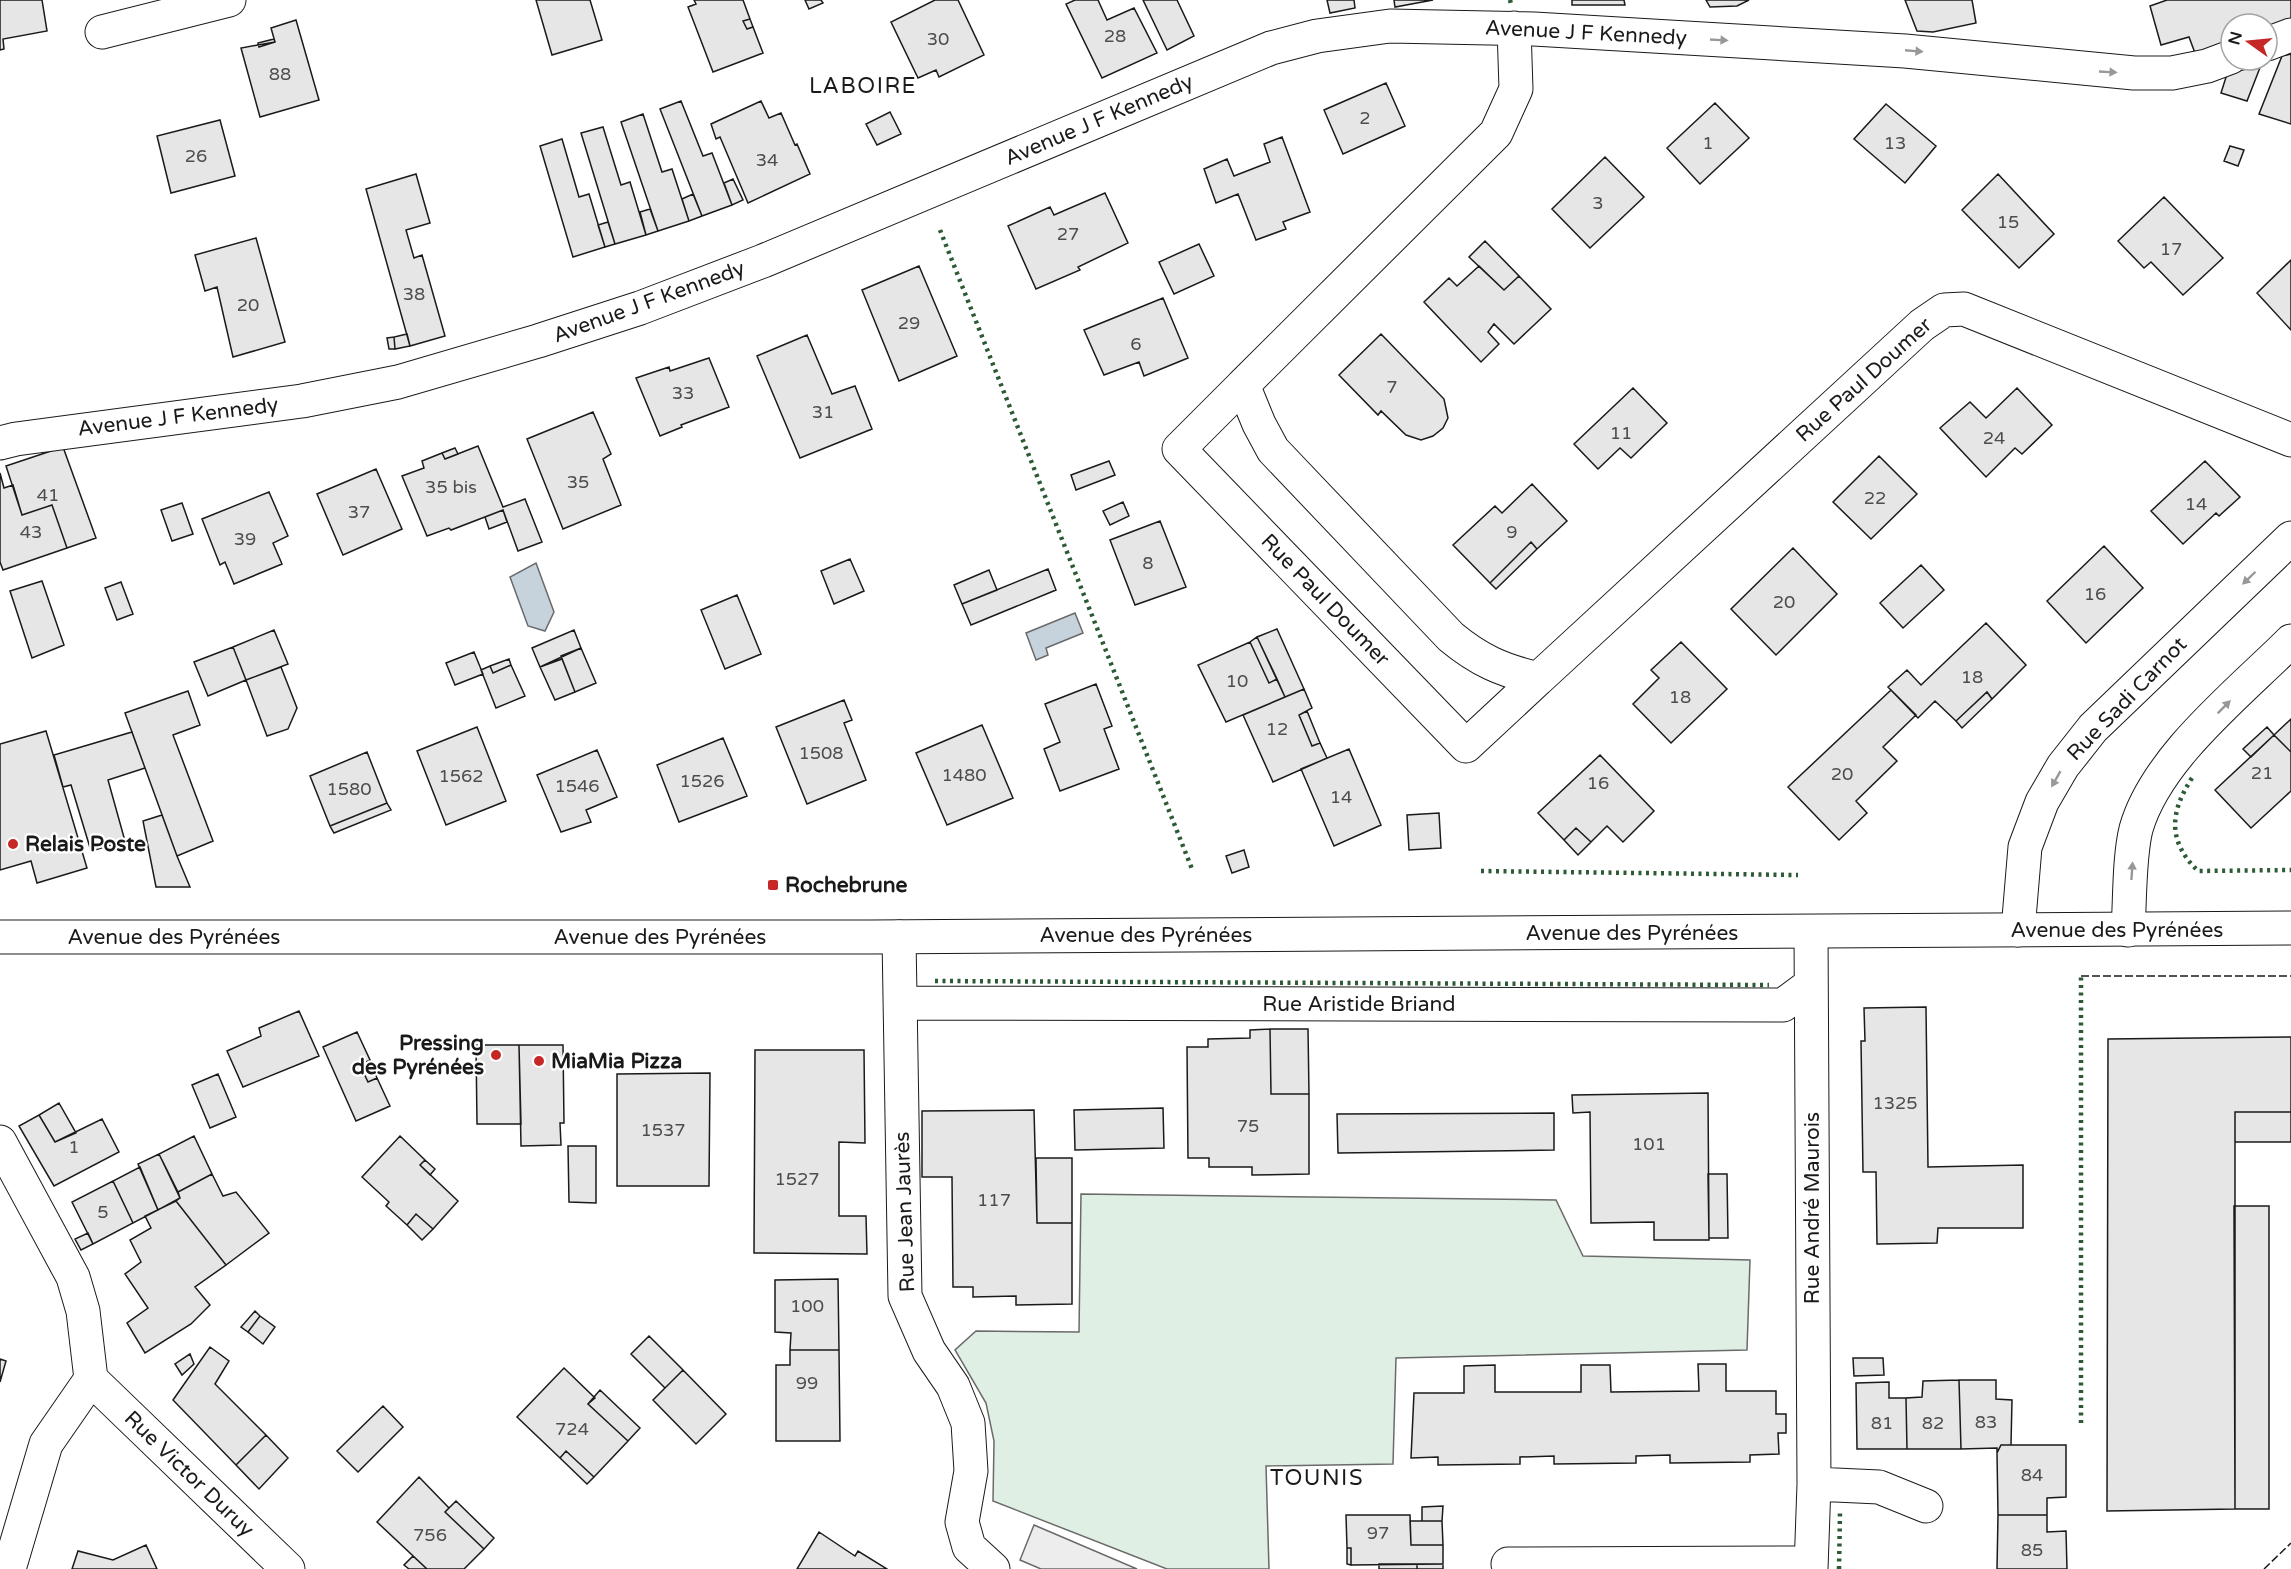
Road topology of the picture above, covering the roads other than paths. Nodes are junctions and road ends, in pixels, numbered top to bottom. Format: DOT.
graph roads {
  1 [pos="229,0"];
  2 [pos="1514,28"];
  3 [pos="102,32"];
  4 [pos="2219,62"];
  5 [pos="1243,385"];
  6 [pos="2291,440"];
  7 [pos="0,443"];
  8 [pos="2291,538"];
  9 [pos="2291,641"];
  10 [pos="1538,679"];
  11 [pos="2291,928"];
  12 [pos="2018,930"];
  13 [pos="2128,930"];
  14 [pos="1811,932"];
  15 [pos="0,937"];
  16 [pos="899,937"];
  17 [pos="1810,985"];
  18 [pos="901,1003"];
  19 [pos="0,1142"];
  20 [pos="91,1380"];
  21 [pos="1814,1484"];
  22 [pos="1926,1506"];
  23 [pos="1508,1564"];
  24 [pos="1811,1566"];
  25 [pos="9,1569"];
  26 [pos="288,1569"];
  27 [pos="993,1569"];
  1 -- 3 [label="street"];
  2 -- 4 [label="street, Avenue J F Kennedy, one-way"];
  2 -- 5 [label="street, Rue Paul Doumer"];
  2 -- 7 [label="street, Avenue J F Kennedy"];
  5 -- 10 [label="street"];
  5 -- 10 [label="street, Rue Paul Doumer"];
  6 -- 10 [label="street, Rue Paul Doumer"];
  8 -- 12 [label="street, Rue Sadi Carnot, one-way"];
  13 -- 9 [label="street, one-way"];
  11 -- 13 [label="street, Avenue des Pyrénées"];
  12 -- 13 [label="street, Avenue des Pyrénées"];
  12 -- 14 [label="street, Avenue des Pyrénées"];
  14 -- 16 [label="street, Avenue des Pyrénées"];
  14 -- 17 [label="street, Rue André Maurois"];
  15 -- 16 [label="street, Avenue des Pyrénées"];
  16 -- 18 [label="street, Rue Jean Jaurès"];
  17 -- 18 [label="street, Rue Aristide Briand"];
  17 -- 21 [label="street, Rue André Maurois"];
  18 -- 27 [label="street, Rue Jean Jaurès"];
  19 -- 20 [label="street"];
  20 -- 25 [label="street"];
  20 -- 26 [label="street, Rue Victor Duruy"];
  21 -- 22 [label="street"];
  21 -- 24 [label="street, Rue André Maurois"];
  23 -- 24 [label="street, Rue André Maurois"];
}
